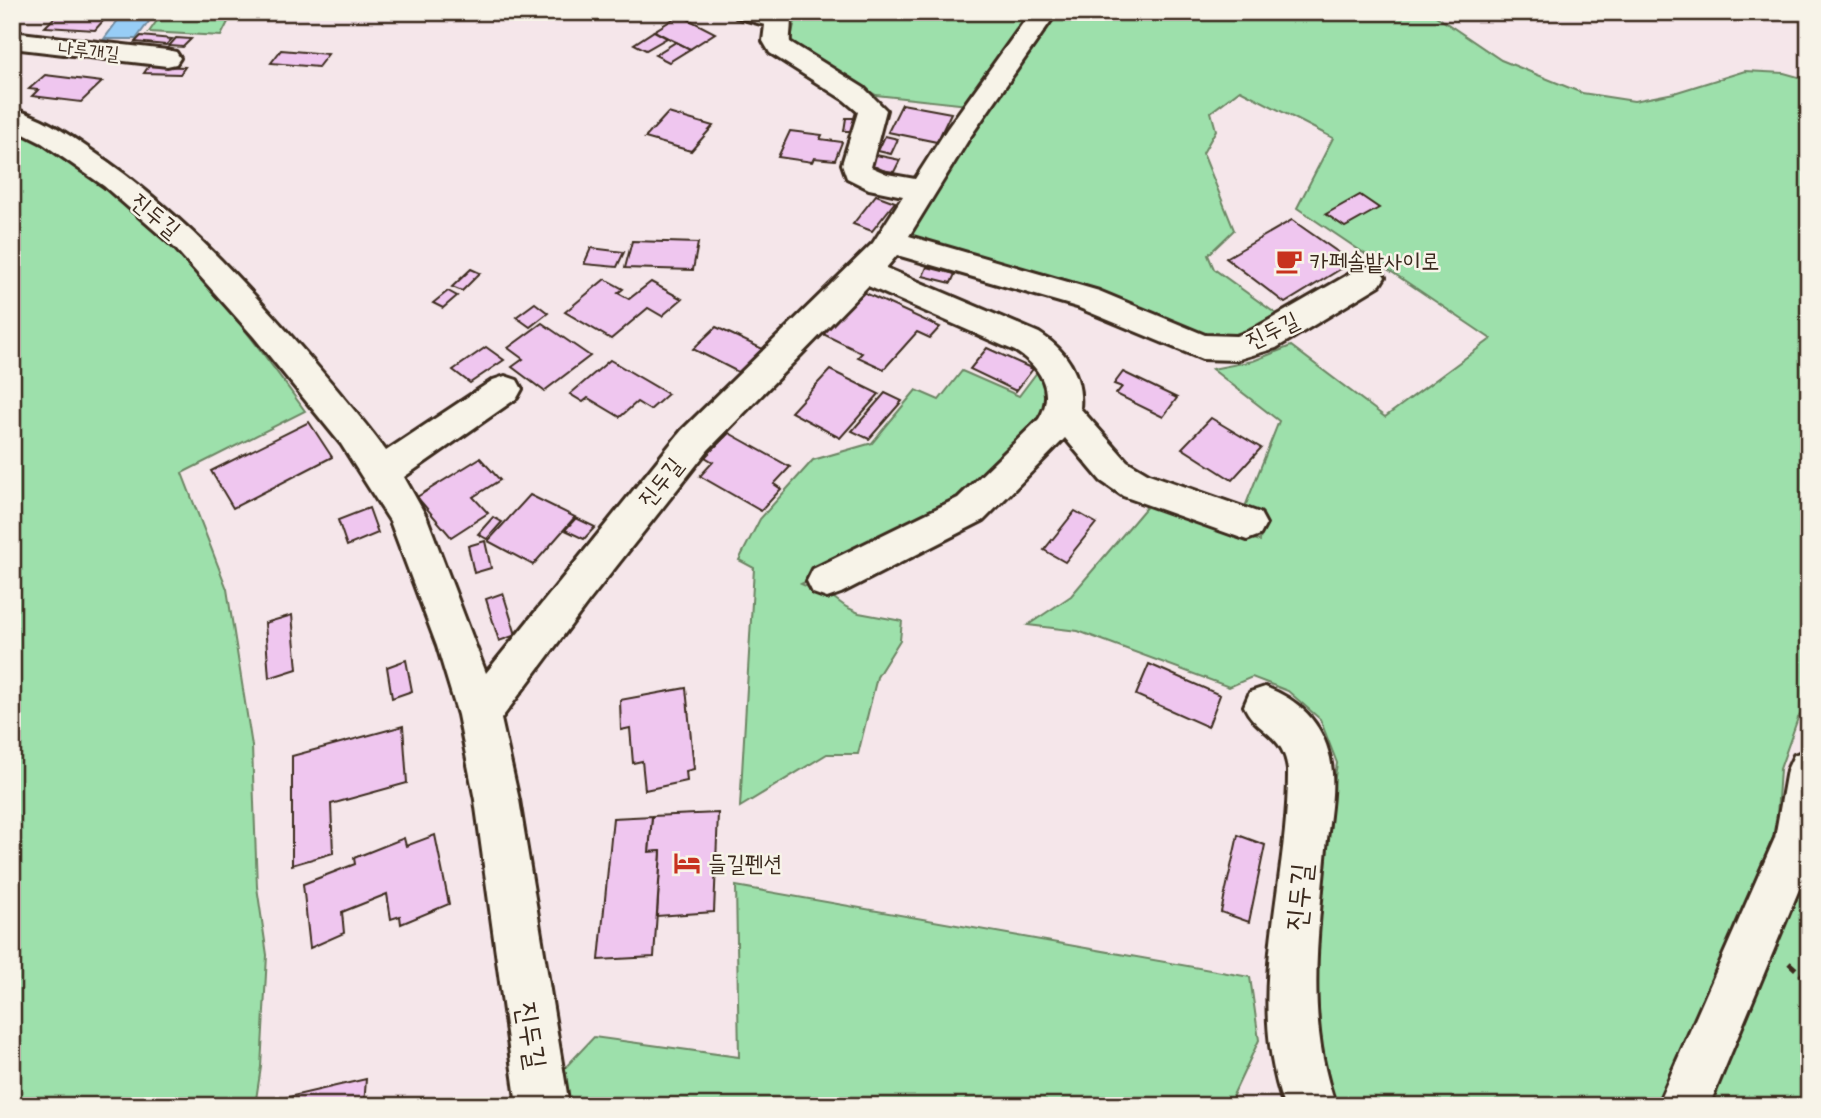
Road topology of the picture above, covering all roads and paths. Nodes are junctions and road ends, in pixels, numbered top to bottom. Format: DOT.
graph roads {
  1 [pos="745,12"];
  2 [pos="1044,12"];
  3 [pos="12,40"];
  4 [pos="167,58"];
  5 [pos="12,117"];
  6 [pos="923,190"];
  7 [pos="891,242"];
  8 [pos="865,272"];
  9 [pos="1368,277"];
  10 [pos="505,389"];
  11 [pos="1062,411"];
  12 [pos="382,473"];
  13 [pos="1247,524"];
  14 [pos="827,581"];
  15 [pos="1265,706"];
  16 [pos="479,715"];
  17 [pos="1809,770"];
  18 [pos="543,1106"];
  19 [pos="1310,1106"];
  20 [pos="1683,1106"];
  1 -- 6 [label="street"];
  2 -- 6 [label="street, 진두길"];
  3 -- 4 [label="street, 나루개길"];
  5 -- 12 [label="street, 진두길"];
  6 -- 7 [label="street, 진두길"];
  7 -- 8 [label="street, 진두길"];
  7 -- 9 [label="street, 진두길"];
  8 -- 11 [label="street"];
  8 -- 16 [label="street, 진두길"];
  10 -- 12 [label="street"];
  11 -- 13 [label="street"];
  11 -- 14 [label="street"];
  12 -- 16 [label="street, 진두길"];
  15 -- 19 [label="street, 진두길"];
  16 -- 18 [label="street, 진두길"];
  17 -- 20 [label="street"];
}
